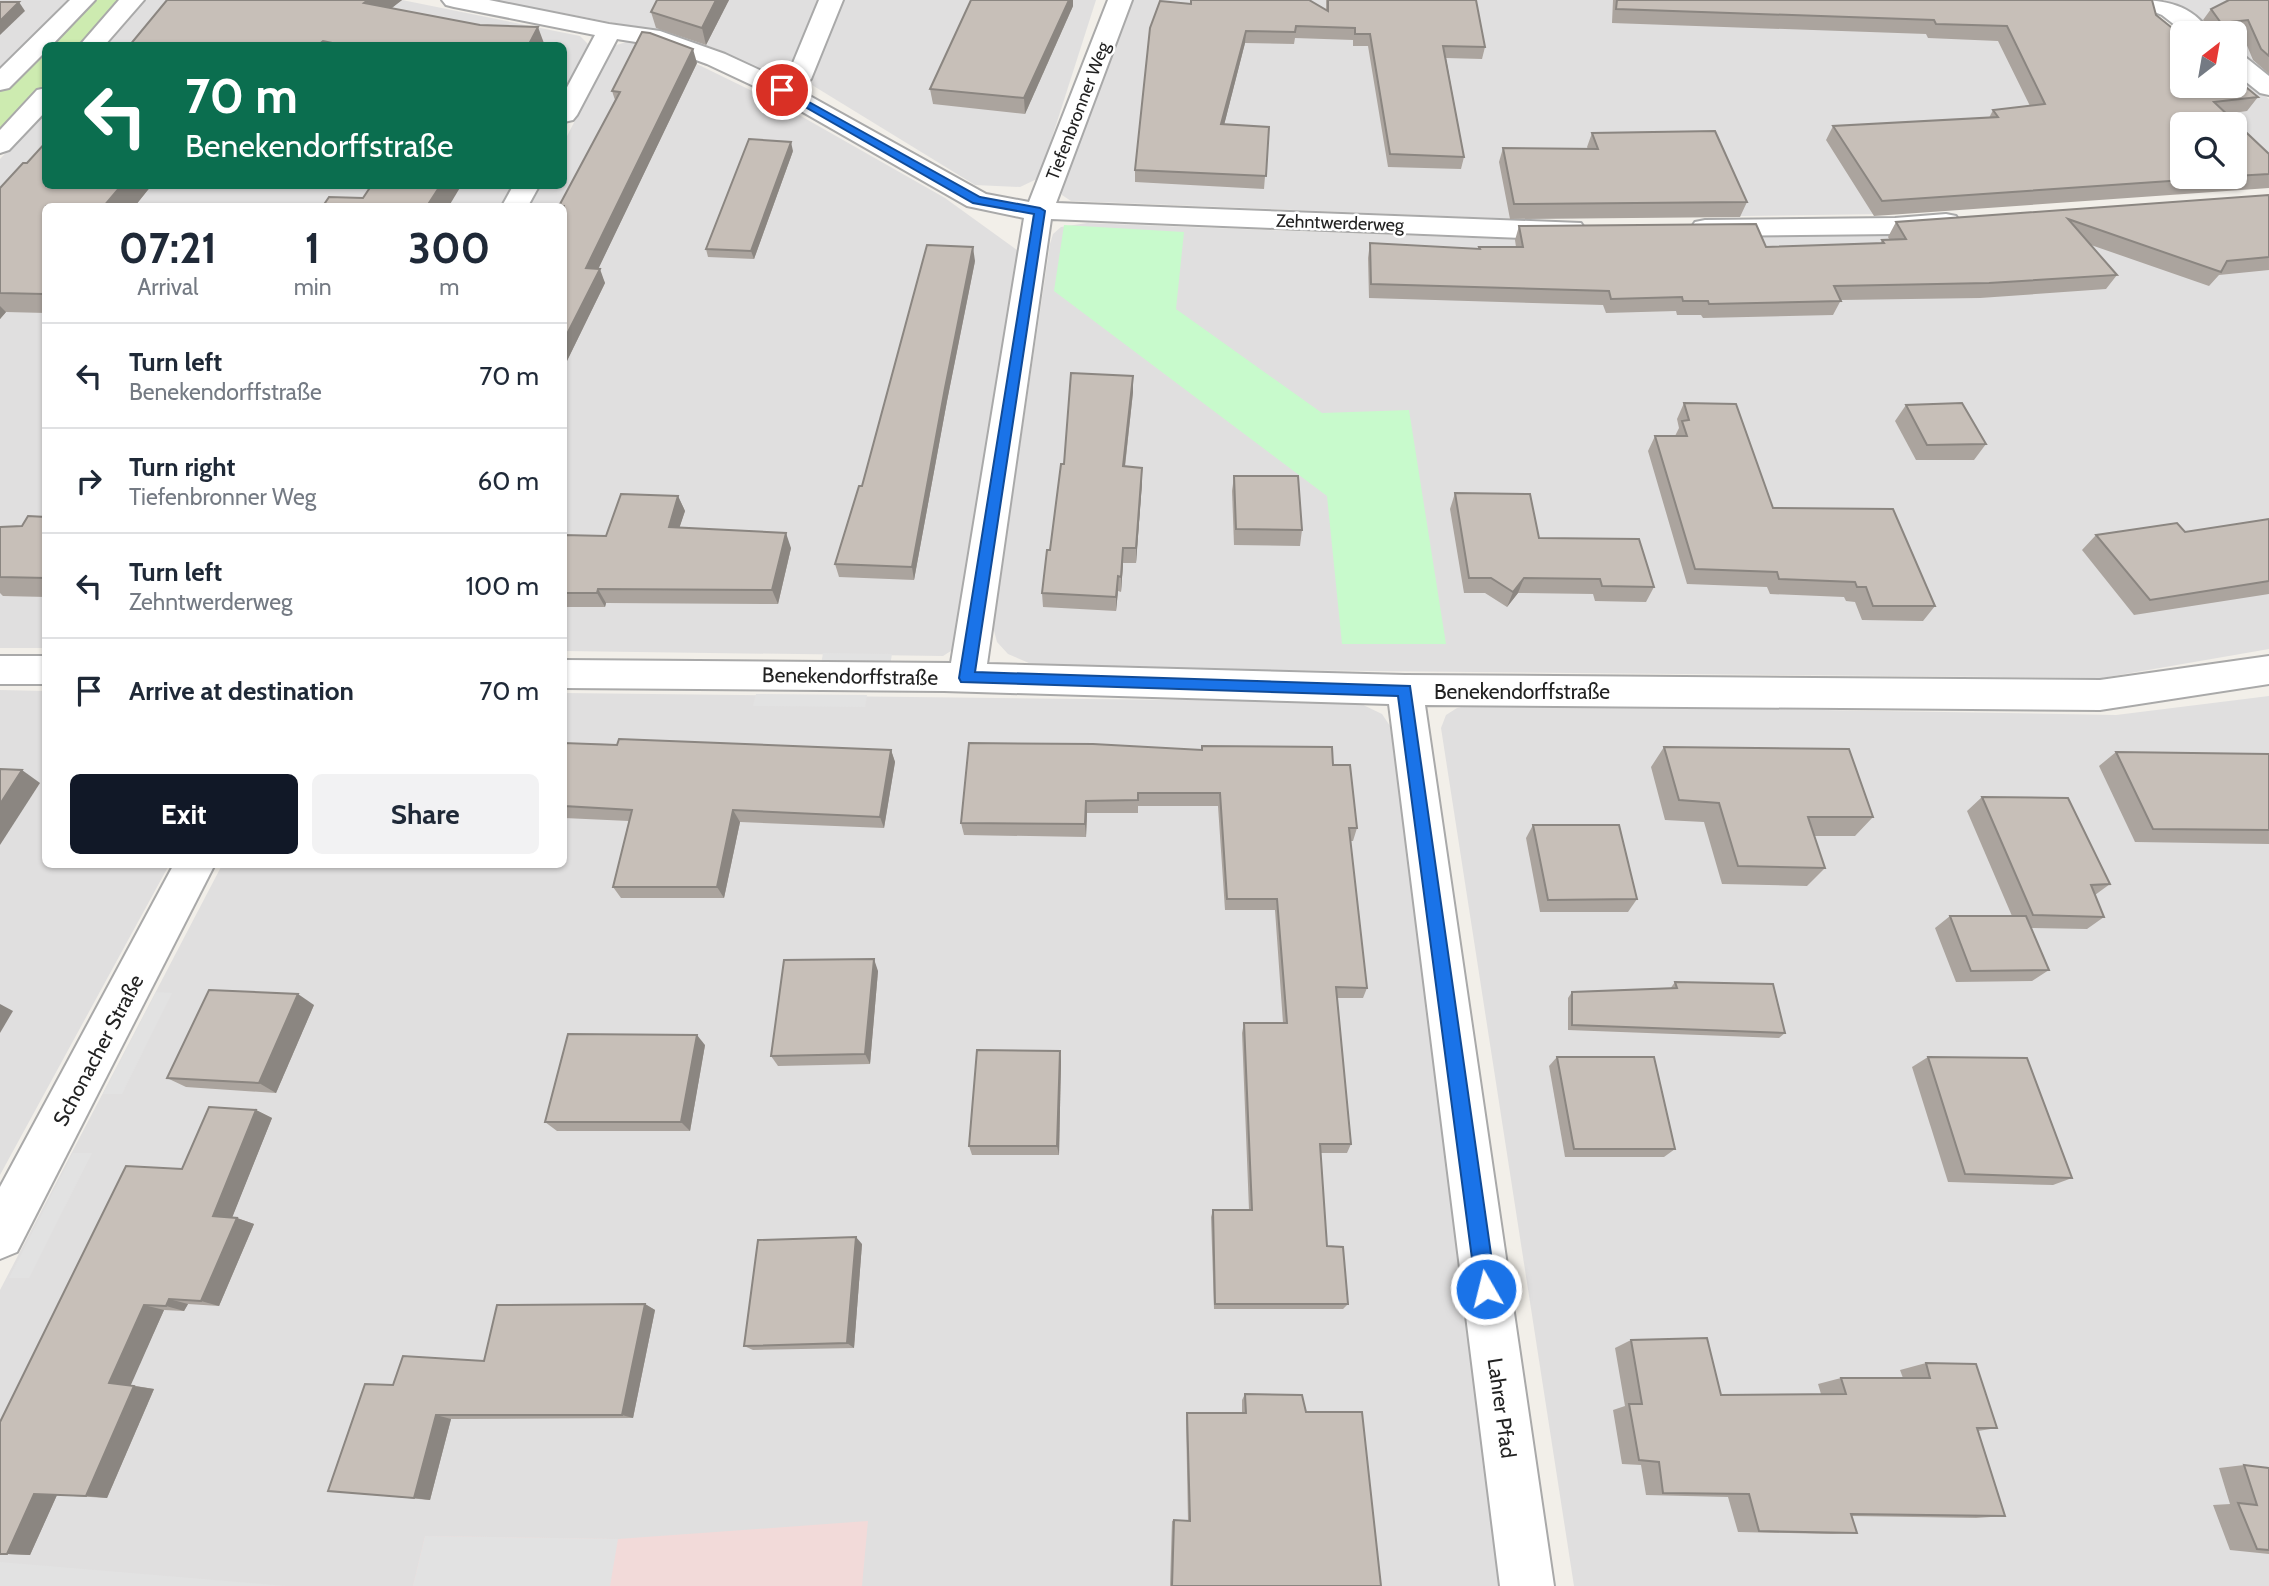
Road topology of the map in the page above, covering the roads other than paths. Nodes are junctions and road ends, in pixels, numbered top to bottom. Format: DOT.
graph roads {
  1 [pos="83,0"];
  2 [pos="132,0"];
  3 [pos="454,0"];
  4 [pos="831,0"];
  5 [pos="1120,0"];
  6 [pos="2145,0"];
  7 [pos="2184,21"];
  8 [pos="609,31"];
  9 [pos="95,42"];
  10 [pos="2247,71"];
  11 [pos="0,83"];
  12 [pos="2269,88"];
  13 [pos="782,90"];
  14 [pos="42,99"];
  15 [pos="567,109"];
  16 [pos="0,145"];
  17 [pos="1040,211"];
  18 [pos="1978,220"];
  19 [pos="1674,228"];
  20 [pos="1591,229"];
  21 [pos="0,670"];
  22 [pos="42,670"];
  23 [pos="2269,670"];
  24 [pos="567,674"];
  25 [pos="967,678"];
  26 [pos="1405,690"];
  27 [pos="193,868"];
  28 [pos="0,1235"];
  29 [pos="1527,1586"];
  1 -- 11 [label="street"];
  2 -- 9 [label="street"];
  3 -- 8 [label="street, Zehntwerderweg"];
  4 -- 13 [label="street"];
  5 -- 17 [label="street, Tiefenbronner Weg"];
  6 -- 7 [label="street"];
  8 -- 13 [label="street, Zehntwerderweg"];
  8 -- 15 [label="street"];
  10 -- 12 [label="street"];
  13 -- 17 [label="street, Zehntwerderweg"];
  14 -- 16 [label="street"];
  17 -- 20 [label="street, Zehntwerderweg"];
  17 -- 25 [label="street, Tiefenbronner Weg"];
  18 -- 19 [label="street"];
  21 -- 22 [label="street"];
  23 -- 26 [label="street, Benekendorffstraße"];
  24 -- 25 [label="street, Benekendorffstraße"];
  25 -- 26 [label="street, Benekendorffstraße"];
  26 -- 29 [label="street, Lahrer Pfad"];
  27 -- 28 [label="street, Schonacher Straße"];
}
